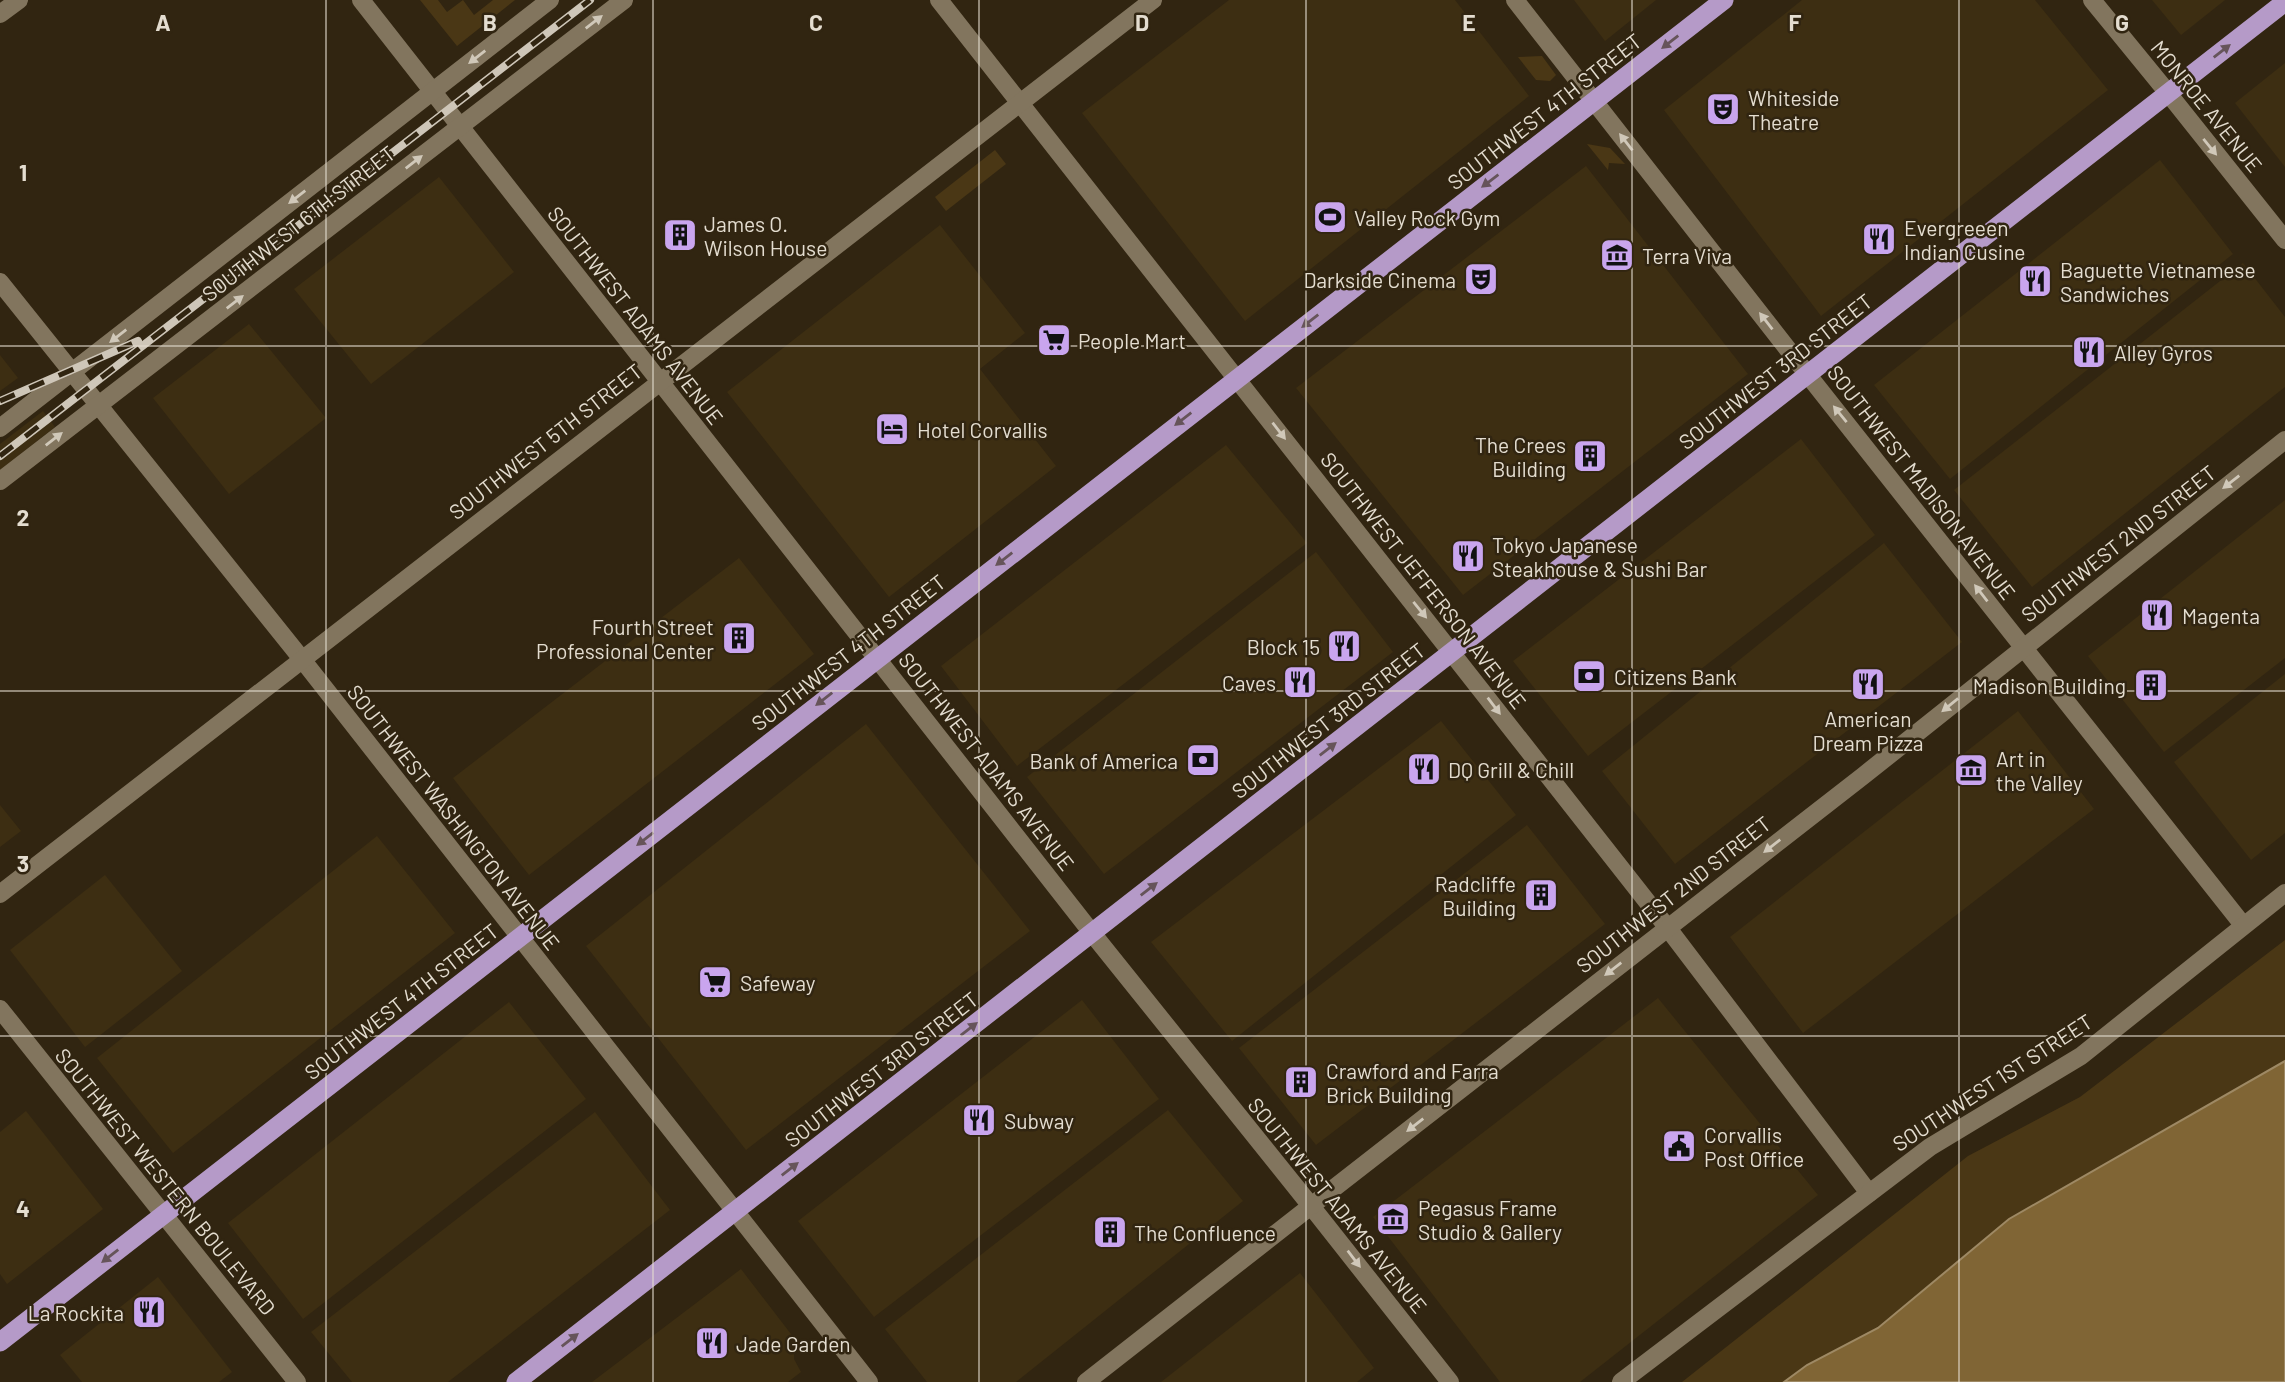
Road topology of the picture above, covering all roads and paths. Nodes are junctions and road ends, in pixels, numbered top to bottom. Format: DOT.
graph roads {
  1 [pos="19,0"];
  2 [pos="361,0"];
  3 [pos="550,0"];
  4 [pos="624,0"];
  5 [pos="939,0"];
  6 [pos="1153,0"];
  7 [pos="1515,0"];
  8 [pos="1724,0"];
  9 [pos="2092,0"];
  10 [pos="2285,2"];
  11 [pos="0,14"];
  12 [pos="433,91"];
  13 [pos="2168,93"];
  14 [pos="1595,101"];
  15 [pos="1021,103"];
  16 [pos="459,127"];
  17 [pos="2285,240"];
  18 [pos="0,282"];
  19 [pos="71,373"];
  20 [pos="1808,374"];
  21 [pos="1237,377"];
  22 [pos="660,381"];
  23 [pos="97,405"];
  24 [pos="0,428"];
  25 [pos="2285,440"];
  26 [pos="0,481"];
  27 [pos="2023,647"];
  28 [pos="1452,651"];
  29 [pos="301,658"];
  30 [pos="877,658"];
  31 [pos="2285,893"];
  32 [pos="0,894"];
  33 [pos="2243,926"];
  34 [pos="1667,927"];
  35 [pos="1093,933"];
  36 [pos="519,938"];
  37 [pos="0,1009"];
  38 [pos="1869,1192"];
  39 [pos="1311,1206"];
  40 [pos="736,1211"];
  41 [pos="163,1214"];
  42 [pos="0,1342"];
  43 [pos="298,1382"];
  44 [pos="516,1382"];
  45 [pos="869,1382"];
  46 [pos="1086,1382"];
  47 [pos="1450,1382"];
  48 [pos="1621,1382"];
  1 -- 11 [label="street"];
  2 -- 12 [label="street, SOUTHWEST ADAMS AVENUE"];
  3 -- 12 [label="street, SOUTHWEST 6TH STREET, one-way"];
  16 -- 4 [label="street, SOUTHWEST 6TH STREET, one-way"];
  5 -- 15 [label="street, SOUTHWEST JEFFERSON AVENUE"];
  6 -- 15 [label="street, SOUTHWEST 5TH STREET"];
  7 -- 14 [label="street, SOUTHWEST MADISON AVENUE"];
  8 -- 14 [label="highway, SOUTHWEST 4TH STREET, one-way"];
  9 -- 13 [label="street, MONROE AVENUE"];
  13 -- 10 [label="highway, SOUTHWEST 3RD STREET, one-way"];
  12 -- 16 [label="street, SOUTHWEST ADAMS AVENUE"];
  12 -- 19 [label="street, SOUTHWEST 6TH STREET, one-way"];
  13 -- 17 [label="street, MONROE AVENUE, one-way"];
  13 -- 20 [label="highway, SOUTHWEST 3RD STREET"];
  20 -- 14 [label="street, SOUTHWEST MADISON AVENUE, one-way"];
  14 -- 21 [label="highway, SOUTHWEST 4TH STREET, one-way"];
  15 -- 21 [label="street, SOUTHWEST JEFFERSON AVENUE"];
  15 -- 22 [label="street, SOUTHWEST 5TH STREET"];
  16 -- 22 [label="street, SOUTHWEST ADAMS AVENUE"];
  23 -- 16 [label="street, SOUTHWEST 6TH STREET, one-way"];
  18 -- 19 [label="street, SOUTHWEST WASHINGTON AVENUE"];
  19 -- 23 [label="street, SOUTHWEST WASHINGTON AVENUE"];
  19 -- 24 [label="street, SOUTHWEST 6TH STREET"];
  27 -- 20 [label="street, SOUTHWEST MADISON AVENUE, one-way"];
  20 -- 28 [label="highway, SOUTHWEST 3RD STREET"];
  21 -- 28 [label="street, SOUTHWEST JEFFERSON AVENUE, one-way"];
  21 -- 30 [label="highway, SOUTHWEST 4TH STREET, one-way"];
  22 -- 29 [label="street, SOUTHWEST 5TH STREET"];
  22 -- 30 [label="street, SOUTHWEST ADAMS AVENUE"];
  26 -- 23 [label="street, SOUTHWEST 6TH STREET, one-way"];
  23 -- 29 [label="street, SOUTHWEST WASHINGTON AVENUE"];
  25 -- 27 [label="street, SOUTHWEST 2ND STREET, one-way"];
  27 -- 33 [label="street, SOUTHWEST MADISON AVENUE"];
  27 -- 34 [label="street, SOUTHWEST 2ND STREET, one-way"];
  28 -- 34 [label="street, SOUTHWEST JEFFERSON AVENUE, one-way"];
  35 -- 28 [label="highway, SOUTHWEST 3RD STREET, one-way"];
  29 -- 32 [label="street, SOUTHWEST 5TH STREET"];
  29 -- 36 [label="street, SOUTHWEST WASHINGTON AVENUE"];
  30 -- 35 [label="street, SOUTHWEST ADAMS AVENUE"];
  30 -- 36 [label="highway, SOUTHWEST 4TH STREET, one-way"];
  31 -- 33 [label="street, SOUTHWEST 1ST STREET"];
  33 -- 38 [label="street, SOUTHWEST 1ST STREET"];
  34 -- 38 [label="street, SOUTHWEST JEFFERSON AVENUE"];
  34 -- 39 [label="street, SOUTHWEST 2ND STREET, one-way"];
  35 -- 39 [label="street, SOUTHWEST ADAMS AVENUE"];
  40 -- 35 [label="highway, SOUTHWEST 3RD STREET, one-way"];
  36 -- 40 [label="street, SOUTHWEST WASHINGTON AVENUE"];
  36 -- 41 [label="highway, SOUTHWEST 4TH STREET"];
  37 -- 41 [label="street, SOUTHWEST WESTERN BOULEVARD"];
  38 -- 48 [label="street, SOUTHWEST 1ST STREET"];
  39 -- 46 [label="street, SOUTHWEST 2ND STREET"];
  39 -- 47 [label="street, SOUTHWEST ADAMS AVENUE, one-way"];
  44 -- 40 [label="highway, SOUTHWEST 3RD STREET, one-way"];
  40 -- 45 [label="street, SOUTHWEST WASHINGTON AVENUE"];
  41 -- 42 [label="highway, SOUTHWEST 4TH STREET, one-way"];
  41 -- 43 [label="street, SOUTHWEST WESTERN BOULEVARD"];
}
